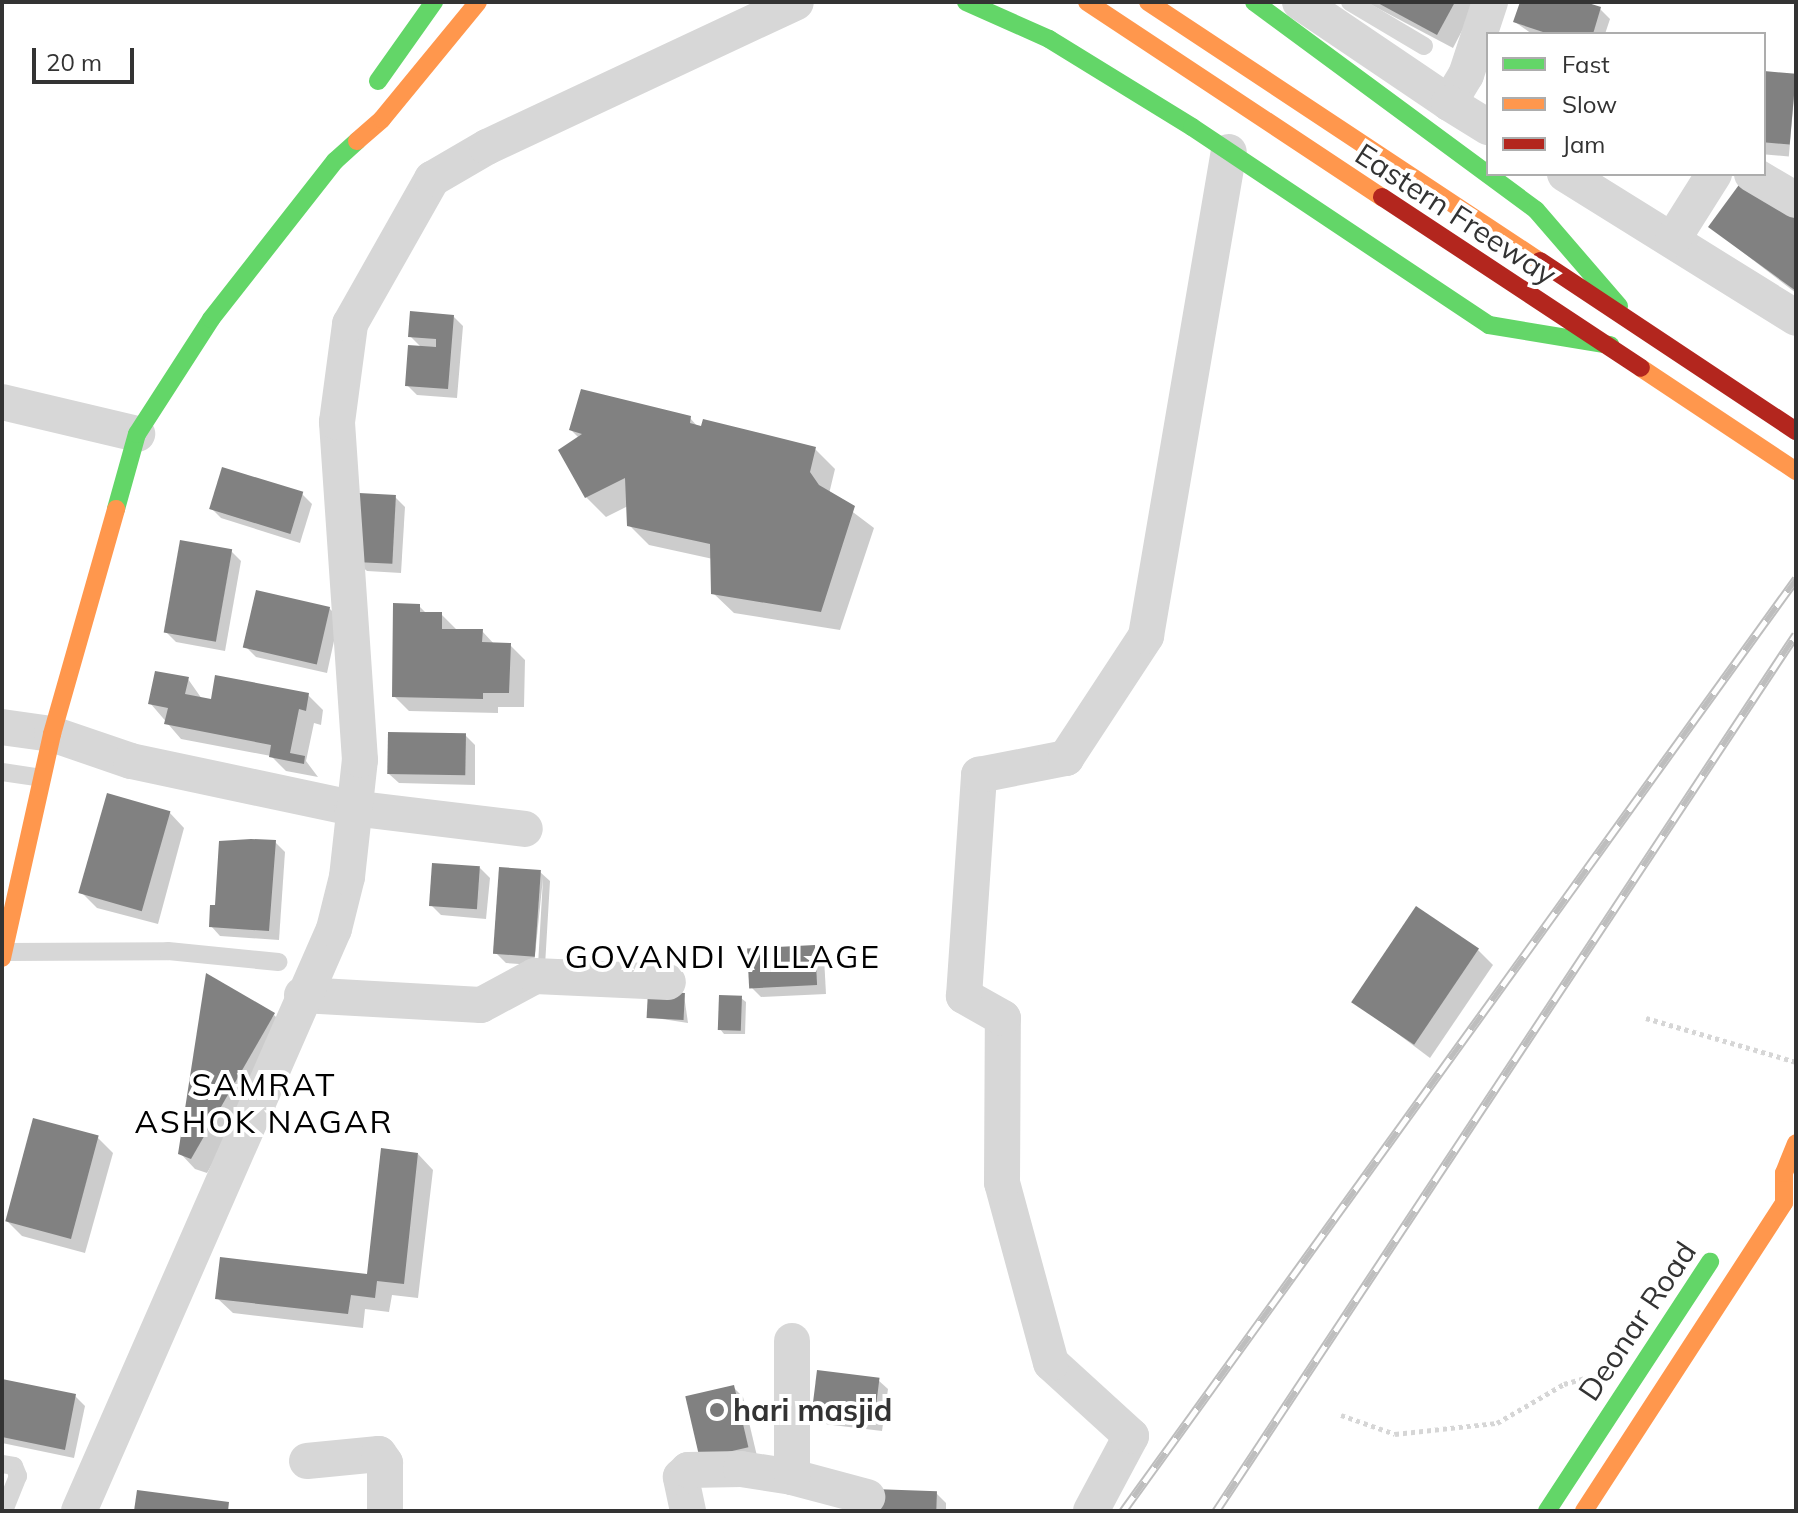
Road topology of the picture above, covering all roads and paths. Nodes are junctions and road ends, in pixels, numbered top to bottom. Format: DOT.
graph roads {
  1 [pos="434,2"];
  2 [pos="796,2"];
  3 [pos="966,2"];
  4 [pos="1087,2"];
  5 [pos="1148,2"];
  6 [pos="1254,2"];
  7 [pos="1300,2"];
  8 [pos="1350,2"];
  9 [pos="1490,2"];
  10 [pos="477,5"];
  11 [pos="1424,46"];
  12 [pos="1449,103"];
  13 [pos="1486,126"];
  14 [pos="1229,152"];
  15 [pos="335,161"];
  16 [pos="1486,173"];
  17 [pos="1490,176"];
  18 [pos="1568,176"];
  19 [pos="1713,176"];
  20 [pos="1755,176"];
  21 [pos="1796,200"];
  22 [pos="1673,239"];
  23 [pos="1629,318"];
  24 [pos="1796,318"];
  25 [pos="1610,345"];
  26 [pos="2,402"];
  27 [pos="1796,431"];
  28 [pos="137,434"];
  29 [pos="1796,471"];
  30 [pos="2,727"];
  31 [pos="52,734"];
  32 [pos="2,772"];
  33 [pos="42,778"];
  34 [pos="352,808"];
  35 [pos="525,829"];
  36 [pos="3,955"];
  37 [pos="278,962"];
  38 [pos="668,982"];
  39 [pos="302,995"];
  40 [pos="1646,1018"];
  41 [pos="1796,1062"];
  42 [pos="1796,1143"];
  43 [pos="1784,1173"];
  44 [pos="1763,1184"];
  45 [pos="1736,1278"];
  46 [pos="792,1341"];
  47 [pos="1641,1364"];
  48 [pos="1341,1415"];
  49 [pos="307,1461"];
  50 [pos="2,1464"];
  51 [pos="792,1477"];
  52 [pos="867,1497"];
  53 [pos="4,1511"];
  54 [pos="79,1511"];
  55 [pos="385,1511"];
  56 [pos="688,1511"];
  57 [pos="1091,1511"];
  58 [pos="1547,1511"];
  59 [pos="1584,1511"];
  1 -- 15 [label="main road"];
  2 -- 34 [label="street"];
  3 -- 14 [label="main road"];
  4 -- 25 [label="main road, Eastern Freeway"];
  5 -- 23 [label="main road, Eastern Freeway"];
  6 -- 16 [label="main road"];
  7 -- 12 [label="street"];
  8 -- 11 [label="lane"];
  9 -- 12 [label="street"];
  10 -- 15 [label="main road"];
  12 -- 13 [label="street"];
  14 -- 25 [label="main road"];
  14 -- 57 [label="street"];
  15 -- 28 [label="main road"];
  17 -- 23 [label="main road"];
  18 -- 22 [label="street"];
  19 -- 22 [label="street"];
  20 -- 21 [label="street"];
  22 -- 24 [label="street"];
  23 -- 27 [label="main road, Eastern Freeway"];
  25 -- 29 [label="main road, Eastern Freeway"];
  26 -- 28 [label="street"];
  28 -- 31 [label="main road"];
  30 -- 31 [label="street"];
  31 -- 33 [label="main road"];
  31 -- 34 [label="street"];
  32 -- 33 [label="lane"];
  33 -- 36 [label="main road"];
  34 -- 35 [label="street"];
  34 -- 39 [label="street"];
  36 -- 37 [label="lane"];
  38 -- 39 [label="street"];
  39 -- 54 [label="street"];
  40 -- 41 [label="path"];
  42 -- 43 [label="main road, Deonar Road"];
  43 -- 44 [label="main road"];
  43 -- 45 [label="main road, Deonar Road"];
  45 -- 47 [label="main road, Deonar Road"];
  45 -- 59 [label="main road, Deonar Road"];
  46 -- 51 [label="street"];
  47 -- 48 [label="path"];
  47 -- 58 [label="main road, Deonar Road"];
  49 -- 55 [label="street"];
  50 -- 53 [label="lane"];
  51 -- 52 [label="street"];
  51 -- 56 [label="street"];
}
